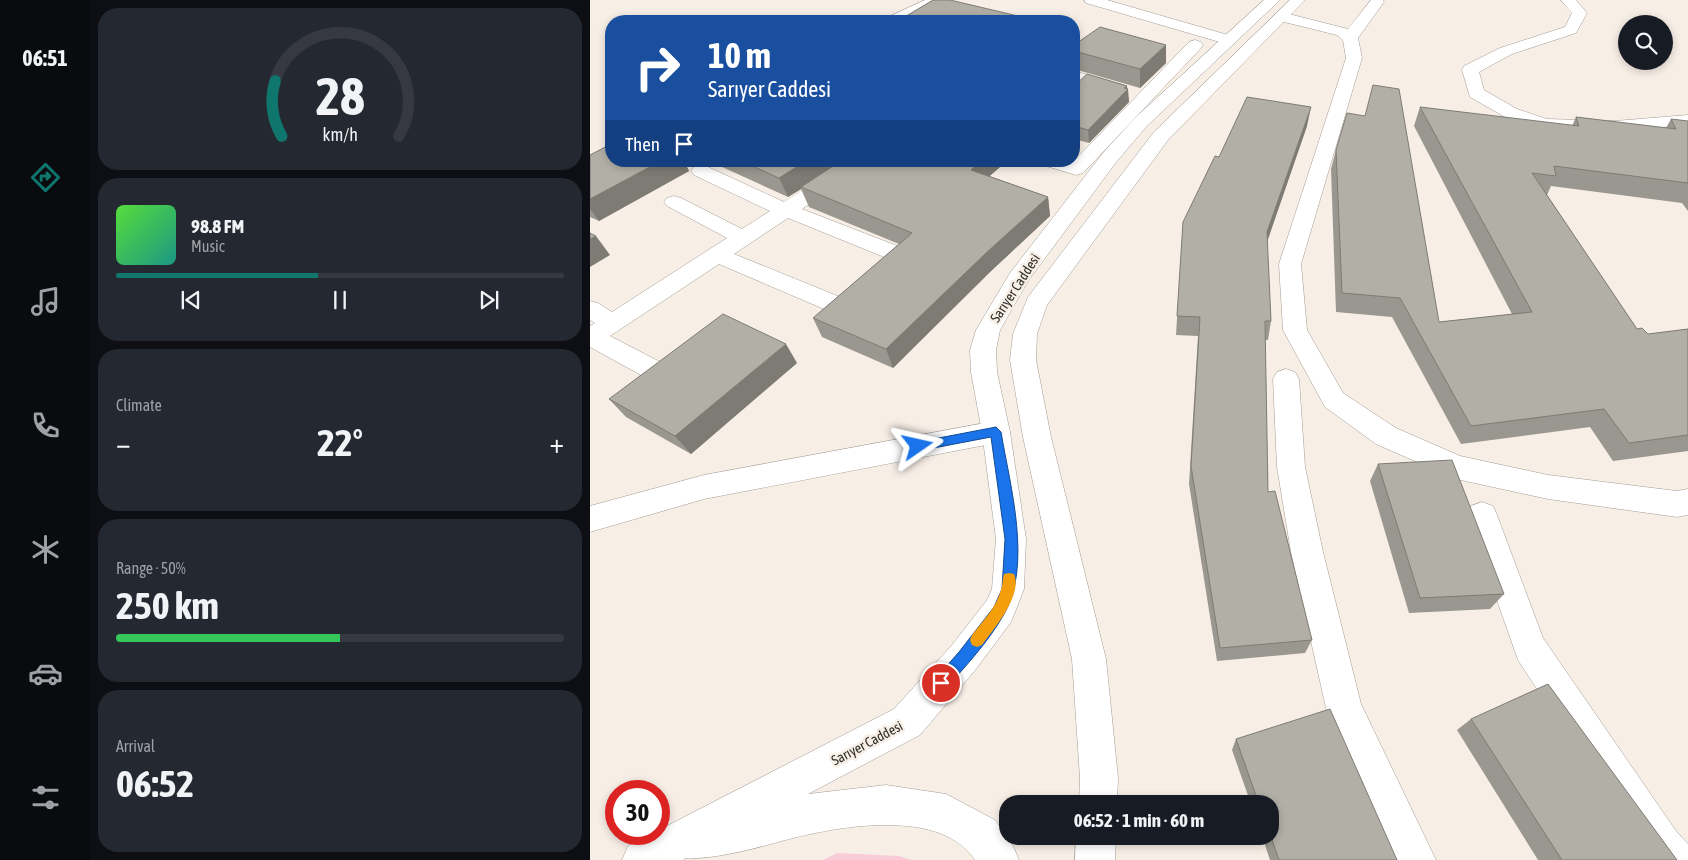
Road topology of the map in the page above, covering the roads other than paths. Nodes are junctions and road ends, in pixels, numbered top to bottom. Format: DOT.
graph roads {
  1 [pos="937,0"];
  2 [pos="1090,0"];
  3 [pos="1568,0"];
  4 [pos="1376,1"];
  5 [pos="1284,6"];
  6 [pos="904,15"];
  7 [pos="1350,38"];
  8 [pos="1229,40"];
  9 [pos="1195,45"];
  10 [pos="1080,78"];
  11 [pos="1146,97"];
  12 [pos="1685,122"];
  13 [pos="1080,165"];
  14 [pos="852,167"];
  15 [pos="701,171"];
  16 [pos="674,202"];
  17 [pos="786,210"];
  18 [pos="743,238"];
  19 [pos="897,254"];
  20 [pos="717,255"];
  21 [pos="832,303"];
  22 [pos="590,309"];
  23 [pos="612,323"];
  24 [pos="591,338"];
  25 [pos="659,373"];
  26 [pos="1286,379"];
  27 [pos="996,432"];
  28 [pos="1688,502"];
  29 [pos="1482,515"];
  30 [pos="590,519"];
  31 [pos="1098,795"];
  32 [pos="1096,845"];
  33 [pos="642,860"];
  34 [pos="655,860"];
  35 [pos="999,860"];
  36 [pos="1095,860"];
  37 [pos="1416,860"];
  38 [pos="1675,860"];
  1 -- 6 [label="main road"];
  2 -- 8 [label="main road"];
  3 -- 12 [label="main road"];
  4 -- 7 [label="main road"];
  5 -- 7 [label="main road"];
  5 -- 8 [label="main road, Sarıyer Caddesi"];
  5 -- 31 [label="main road, Sarıyer Caddesi"];
  7 -- 28 [label="main road"];
  8 -- 27 [label="main road, Sarıyer Caddesi"];
  9 -- 11 [label="main road"];
  10 -- 11 [label="main road"];
  11 -- 13 [label="main road"];
  14 -- 17 [label="main road"];
  15 -- 17 [label="main road"];
  16 -- 18 [label="main road"];
  17 -- 18 [label="main road"];
  17 -- 19 [label="main road"];
  18 -- 20 [label="main road"];
  20 -- 21 [label="main road"];
  20 -- 23 [label="main road"];
  22 -- 23 [label="main road"];
  23 -- 24 [label="main road"];
  24 -- 25 [label="main road"];
  26 -- 37 [label="main road"];
  27 -- 30 [label="main road"];
  27 -- 33 [label="main road, Sarıyer Caddesi"];
  29 -- 38 [label="main road"];
  32 -- 36 [label="main road"];
  34 -- 35 [label="main road"];
}
